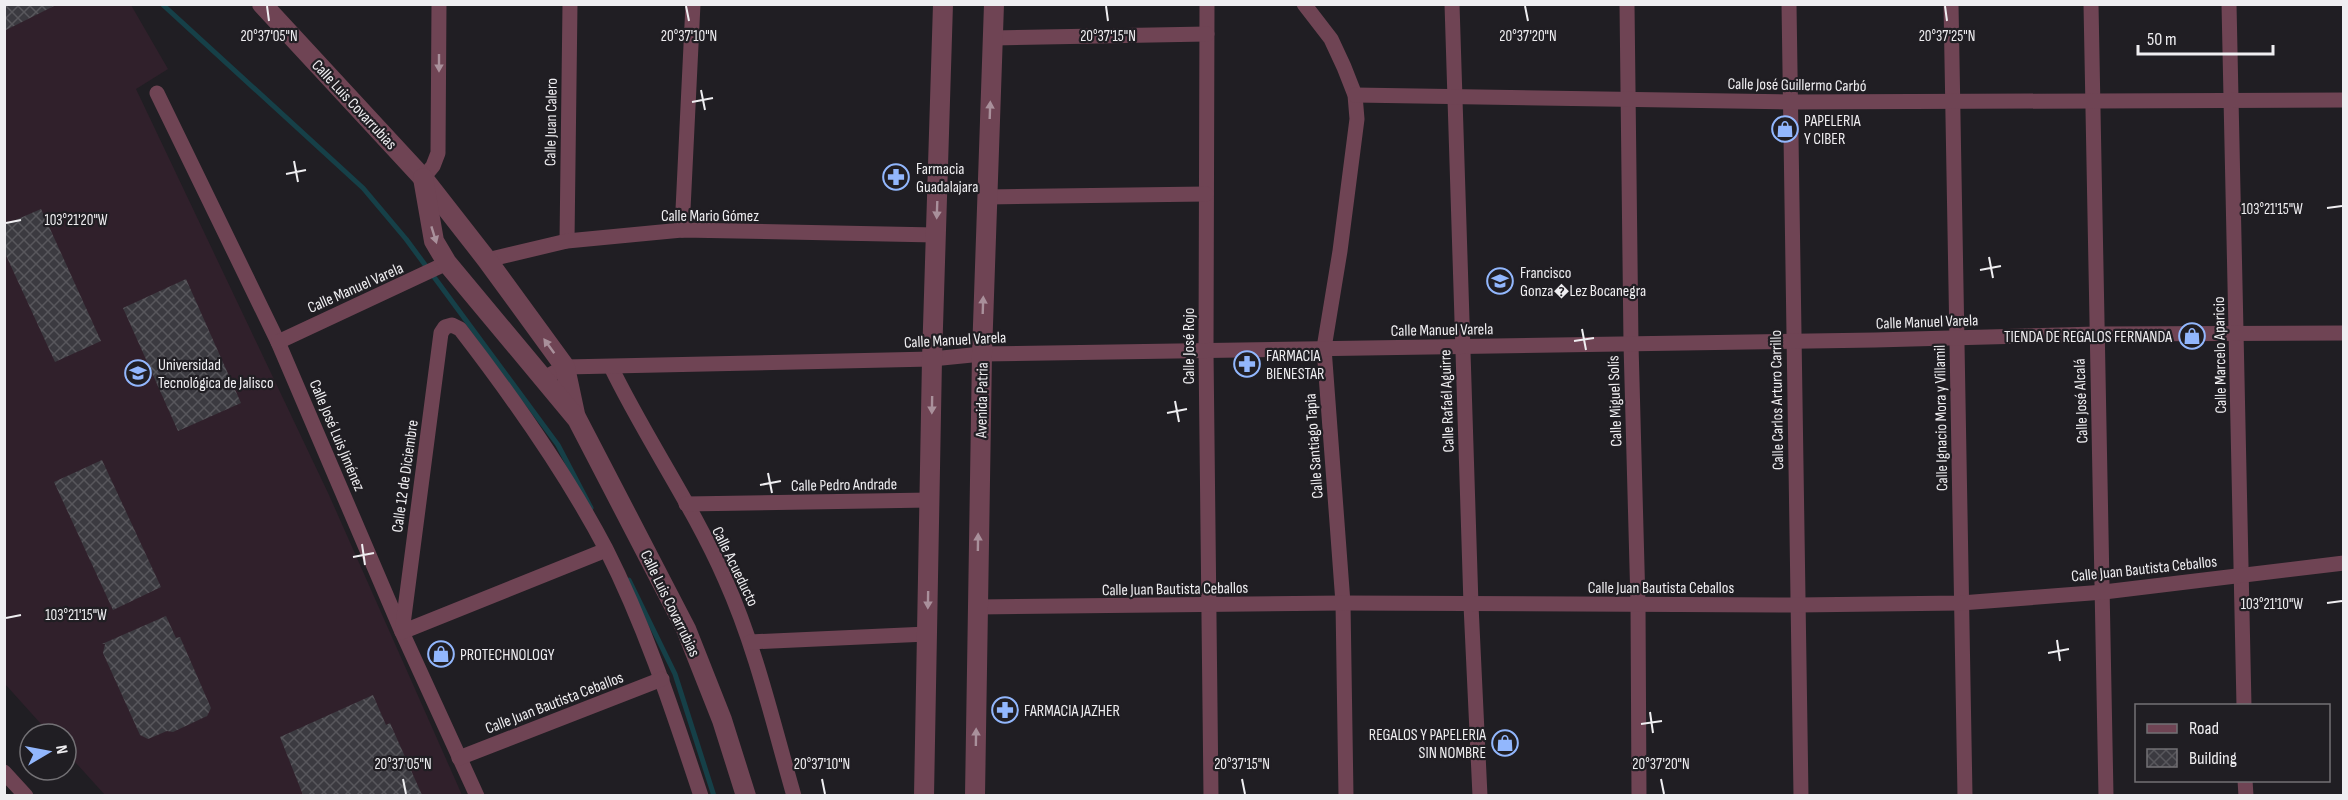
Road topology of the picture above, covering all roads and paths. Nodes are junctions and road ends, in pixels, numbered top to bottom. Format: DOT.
graph roads {
  1 [pos="262,4"];
  2 [pos="439,4"];
  3 [pos="570,4"];
  4 [pos="693,4"];
  5 [pos="944,4"];
  6 [pos="994,4"];
  7 [pos="1207,4"];
  8 [pos="1452,4"];
  9 [pos="1627,4"];
  10 [pos="1789,4"];
  11 [pos="1951,4"];
  12 [pos="2091,4"];
  13 [pos="2229,4"];
  14 [pos="1308,6"];
  15 [pos="1207,34"];
  16 [pos="993,38"];
  17 [pos="157,93"];
  18 [pos="1355,95"];
  19 [pos="1455,97"];
  20 [pos="1628,99"];
  21 [pos="2343,100"];
  22 [pos="2231,101"];
  23 [pos="1790,102"];
  24 [pos="1953,102"];
  25 [pos="2092,102"];
  26 [pos="423,178"];
  27 [pos="1206,194"];
  28 [pos="987,197"];
  29 [pos="682,230"];
  30 [pos="936,236"];
  31 [pos="567,241"];
  32 [pos="487,260"];
  33 [pos="441,266"];
  34 [pos="2236,333"];
  35 [pos="2343,333"];
  36 [pos="2096,334"];
  37 [pos="1956,338"];
  38 [pos="278,342"];
  39 [pos="1794,342"];
  40 [pos="1631,344"];
  41 [pos="1462,347"];
  42 [pos="1324,348"];
  43 [pos="1206,351"];
  44 [pos="982,354"];
  45 [pos="932,359"];
  46 [pos="564,367"];
  47 [pos="611,367"];
  48 [pos="544,378"];
  49 [pos="577,419"];
  50 [pos="930,501"];
  51 [pos="686,504"];
  52 [pos="606,550"];
  53 [pos="2343,563"];
  54 [pos="2242,575"];
  55 [pos="2104,592"];
  56 [pos="1343,603"];
  57 [pos="1961,603"];
  58 [pos="1638,604"];
  59 [pos="1471,605"];
  60 [pos="1797,605"];
  61 [pos="1208,606"];
  62 [pos="977,607"];
  63 [pos="402,632"];
  64 [pos="927,634"];
  65 [pos="750,642"];
  66 [pos="662,679"];
  67 [pos="2244,704"];
  68 [pos="459,758"];
  69 [pos="4,772"];
  70 [pos="26,795"];
  71 [pos="477,795"];
  72 [pos="701,795"];
  73 [pos="746,795"];
  74 [pos="794,795"];
  75 [pos="924,795"];
  76 [pos="975,795"];
  77 [pos="1210,795"];
  78 [pos="1346,795"];
  79 [pos="1480,795"];
  80 [pos="1639,795"];
  81 [pos="1801,795"];
  82 [pos="1965,795"];
  83 [pos="2106,795"];
  1 -- 26 [label="street, Calle Luis Covarrubias"];
  2 -- 26 [label="street, one-way"];
  3 -- 31 [label="street, Calle Juan Calero"];
  4 -- 29 [label="street"];
  5 -- 30 [label="street, one-way"];
  6 -- 16 [label="street, Avenida Patria"];
  7 -- 15 [label="street, Calle José Rojo"];
  8 -- 19 [label="street, Calle Rafaél Aguirre"];
  9 -- 20 [label="street, Calle Miguel Solís"];
  10 -- 23 [label="street, Calle Carlos Arturo Carrillo"];
  11 -- 24 [label="street, Calle Ignacio Mora y Villamil"];
  12 -- 25 [label="street, Calle José Alcalá"];
  13 -- 22 [label="street, Calle Marcelo Aparicio"];
  14 -- 18 [label="street"];
  15 -- 16 [label="street"];
  15 -- 27 [label="street, Calle José Rojo"];
  28 -- 16 [label="street, Avenida Patria, one-way"];
  17 -- 38 [label="street, Calle José Luis Jiménez"];
  18 -- 19 [label="street, Calle José Guillermo Carbó"];
  18 -- 42 [label="street, Calle Santiago Tapia"];
  19 -- 20 [label="street, Calle José Guillermo Carbó"];
  19 -- 41 [label="street, Calle Rafaél Aguirre"];
  20 -- 23 [label="street, Calle José Guillermo Carbó"];
  20 -- 40 [label="street, Calle Miguel Solís"];
  21 -- 22 [label="street, Calle José Guillermo Carbó"];
  22 -- 25 [label="street, Calle José Guillermo Carbó"];
  22 -- 34 [label="street, Calle Marcelo Aparicio"];
  23 -- 24 [label="street, Calle José Guillermo Carbó"];
  23 -- 39 [label="street, Calle Carlos Arturo Carrillo"];
  24 -- 25 [label="street, Calle José Guillermo Carbó"];
  24 -- 37 [label="street, Calle Ignacio Mora y Villamil"];
  25 -- 36 [label="street, Calle José Alcalá"];
  26 -- 32 [label="street, Calle Luis Covarrubias"];
  26 -- 33 [label="street, Calle Luis Covarrubias, one-way"];
  27 -- 28 [label="street"];
  27 -- 43 [label="street, Calle José Rojo"];
  44 -- 28 [label="street, Avenida Patria, one-way"];
  29 -- 30 [label="street, Calle Mario Gómez"];
  29 -- 31 [label="street, Calle Mario Gómez"];
  30 -- 45 [label="street"];
  31 -- 32 [label="street, Calle Mario Gómez"];
  46 -- 32 [label="street, Calle Luis Covarrubias, one-way"];
  33 -- 38 [label="street, Calle Manuel Varela"];
  33 -- 48 [label="street, Calle Luis Covarrubias"];
  34 -- 35 [label="street, Calle Manuel Varela"];
  34 -- 36 [label="street, Calle Manuel Varela"];
  34 -- 54 [label="street, Calle Marcelo Aparicio"];
  36 -- 37 [label="street, Calle Manuel Varela"];
  36 -- 55 [label="street, Calle José Alcalá"];
  37 -- 39 [label="street, Calle Manuel Varela"];
  37 -- 57 [label="street, Calle Ignacio Mora y Villamil"];
  38 -- 63 [label="street, Calle José Luis Jiménez"];
  39 -- 40 [label="street, Calle Manuel Varela"];
  39 -- 60 [label="street, Calle Carlos Arturo Carrillo"];
  40 -- 41 [label="street, Calle Manuel Varela"];
  40 -- 58 [label="street, Calle Miguel Solís"];
  41 -- 42 [label="street, Calle Manuel Varela"];
  41 -- 59 [label="street, Calle Rafaél Aguirre"];
  42 -- 43 [label="street, Calle Manuel Varela"];
  42 -- 56 [label="street, Calle Santiago Tapia"];
  43 -- 44 [label="street, Calle Manuel Varela"];
  43 -- 61 [label="street, Calle José Rojo"];
  44 -- 45 [label="street, Calle Manuel Varela"];
  62 -- 44 [label="street, Avenida Patria, one-way"];
  45 -- 47 [label="street, Calle Manuel Varela"];
  45 -- 50 [label="street, one-way"];
  46 -- 47 [label="street, Calle Manuel Varela"];
  46 -- 48 [label="street, Calle Manuel Varela"];
  46 -- 49 [label="street, Calle Luis Covarrubias"];
  47 -- 51 [label="street, Calle Acueducto"];
  48 -- 49 [label="street, Calle Luis Covarrubias"];
  49 -- 73 [label="street, Calle Luis Covarrubias"];
  50 -- 51 [label="street, Calle Pedro Andrade"];
  50 -- 64 [label="street, one-way"];
  51 -- 65 [label="street, Calle Acueducto"];
  52 -- 63 [label="street"];
  52 -- 63 [label="street, Calle 12 de Diciembre"];
  52 -- 66 [label="street"];
  53 -- 54 [label="street, Calle Juan Bautista Ceballos"];
  54 -- 55 [label="street, Calle Juan Bautista Ceballos"];
  54 -- 67 [label="street, Calle Marcelo Aparicio"];
  55 -- 57 [label="street, Calle Juan Bautista Ceballos"];
  55 -- 83 [label="street, Calle José Alcalá"];
  56 -- 59 [label="street, Calle Juan Bautista Ceballos"];
  56 -- 61 [label="street, Calle Juan Bautista Ceballos"];
  56 -- 78 [label="street, Calle Santiago Tapia"];
  57 -- 60 [label="street, Calle Juan Bautista Ceballos"];
  57 -- 82 [label="street, Calle Ignacio Mora y Villamil"];
  58 -- 59 [label="street, Calle Juan Bautista Ceballos"];
  58 -- 60 [label="street, Calle Juan Bautista Ceballos"];
  58 -- 80 [label="street, Calle Miguel Solís"];
  59 -- 79 [label="street, Calle Rafaél Aguirre"];
  60 -- 81 [label="street, Calle Carlos Arturo Carrillo"];
  61 -- 62 [label="street, Calle Juan Bautista Ceballos"];
  61 -- 77 [label="street, Calle José Rojo"];
  76 -- 62 [label="street, Avenida Patria, one-way"];
  63 -- 68 [label="street, Calle José Luis Jiménez"];
  64 -- 65 [label="street"];
  64 -- 75 [label="street"];
  65 -- 74 [label="street, Calle Acueducto"];
  66 -- 68 [label="street, Calle Juan Bautista Ceballos"];
  66 -- 72 [label="street"];
  68 -- 71 [label="street, Calle José Luis Jiménez"];
  69 -- 70 [label="street"];
}
